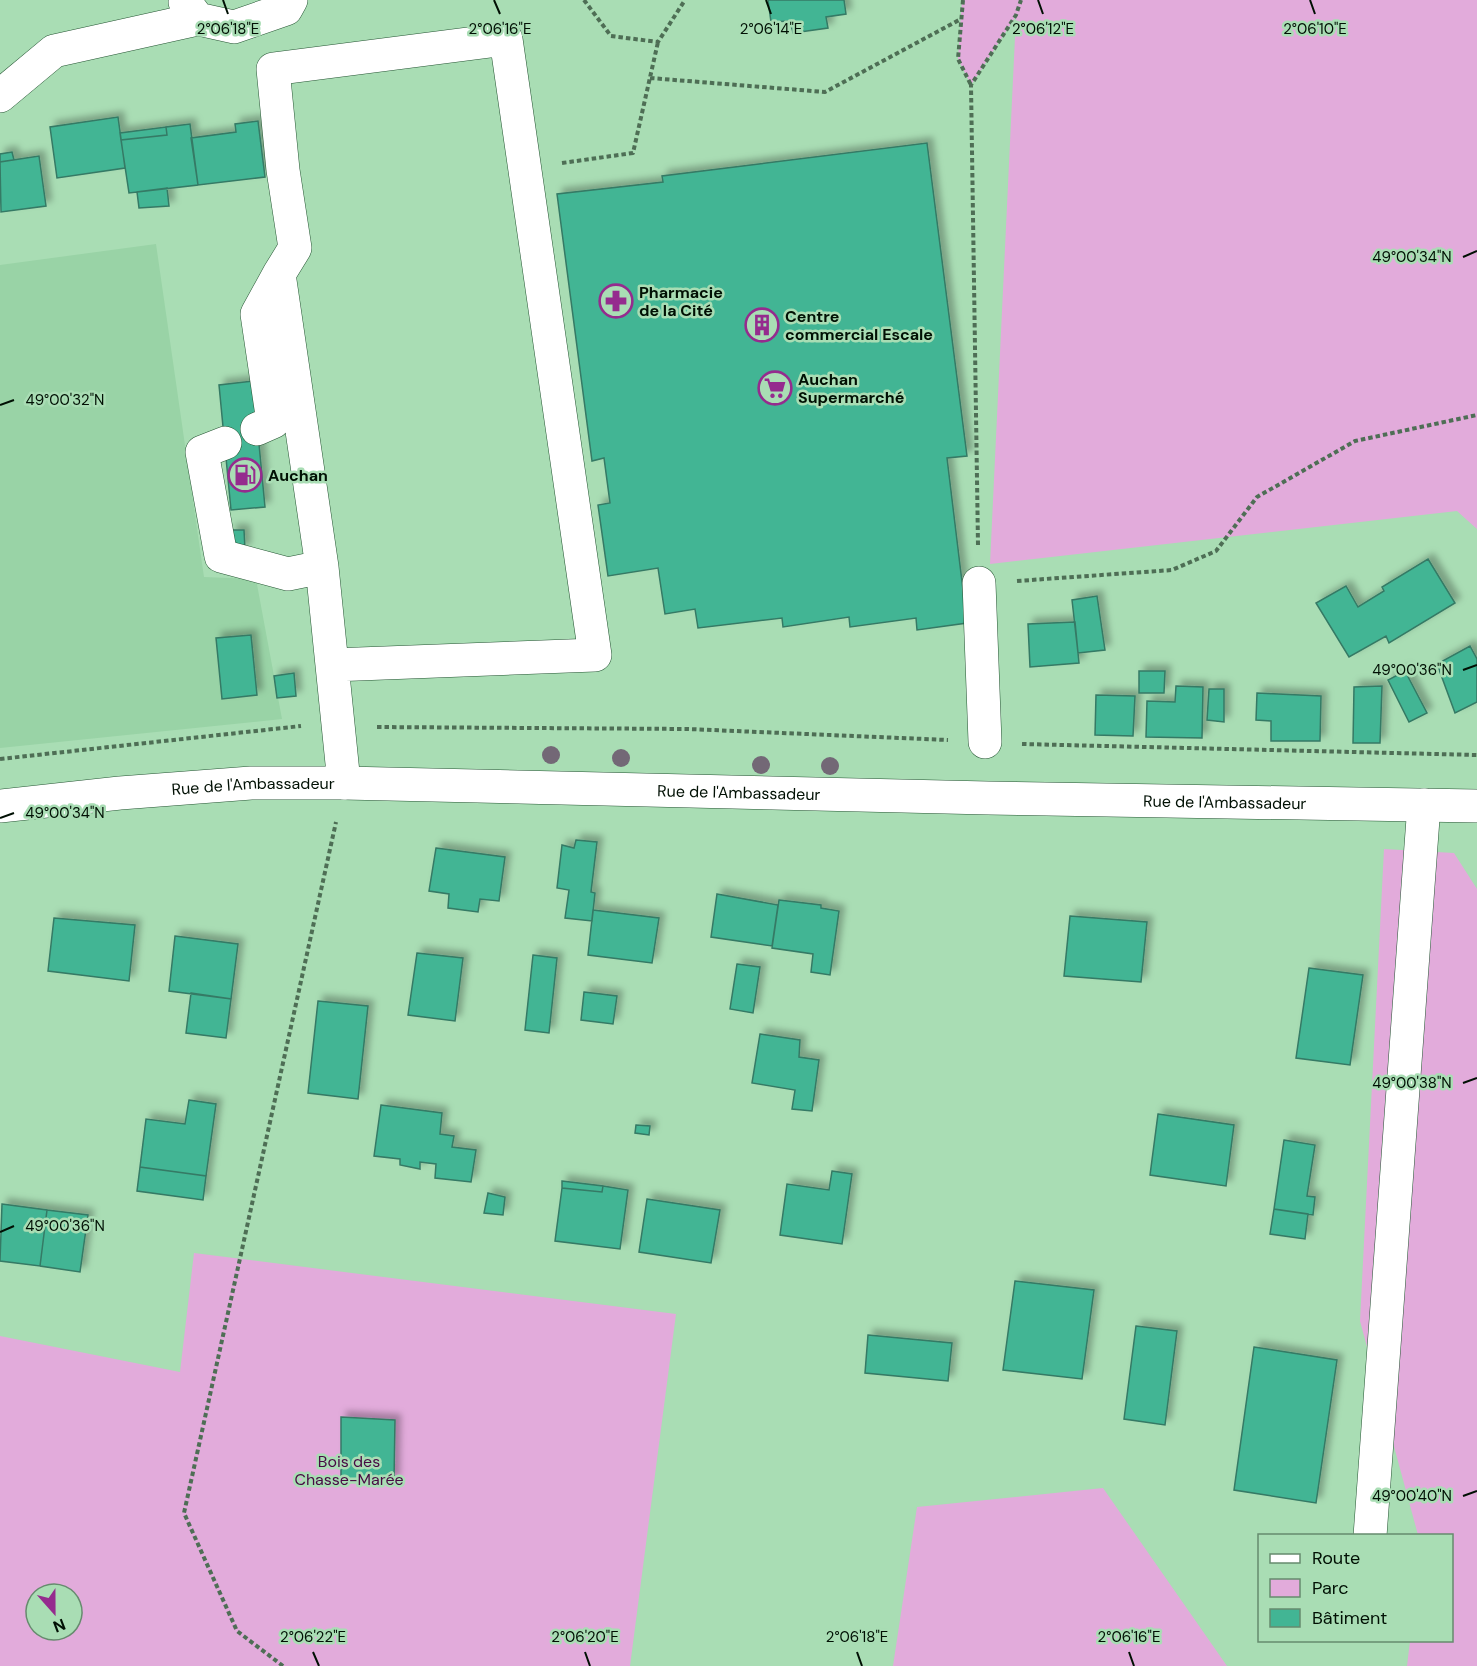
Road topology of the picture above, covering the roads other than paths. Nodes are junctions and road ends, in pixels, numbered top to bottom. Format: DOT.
graph roads {
  1 [pos="291,0"];
  2 [pos="191,10"];
  3 [pos="0,96"];
  4 [pos="279,274"];
  5 [pos="257,429"];
  6 [pos="225,443"];
  7 [pos="322,567"];
  8 [pos="979,583"];
  9 [pos="332,665"];
  10 [pos="985,742"];
  11 [pos="344,783"];
  12 [pos="1424,805"];
  13 [pos="0,806"];
  14 [pos="1477,806"];
  15 [pos="1370,1534"];
  1 -- 2 [label="main road"];
  2 -- 3 [label="main road"];
  4 -- 5 [label="main road"];
  4 -- 7 [label="main road"];
  4 -- 9 [label="main road"];
  6 -- 7 [label="main road"];
  7 -- 9 [label="main road"];
  8 -- 10 [label="main road"];
  9 -- 11 [label="main road"];
  11 -- 12 [label="main road, Rue de l'Ambassadeur"];
  11 -- 13 [label="main road, Rue de l'Ambassadeur"];
  12 -- 14 [label="main road, Rue de l'Ambassadeur"];
  12 -- 15 [label="main road"];
}
